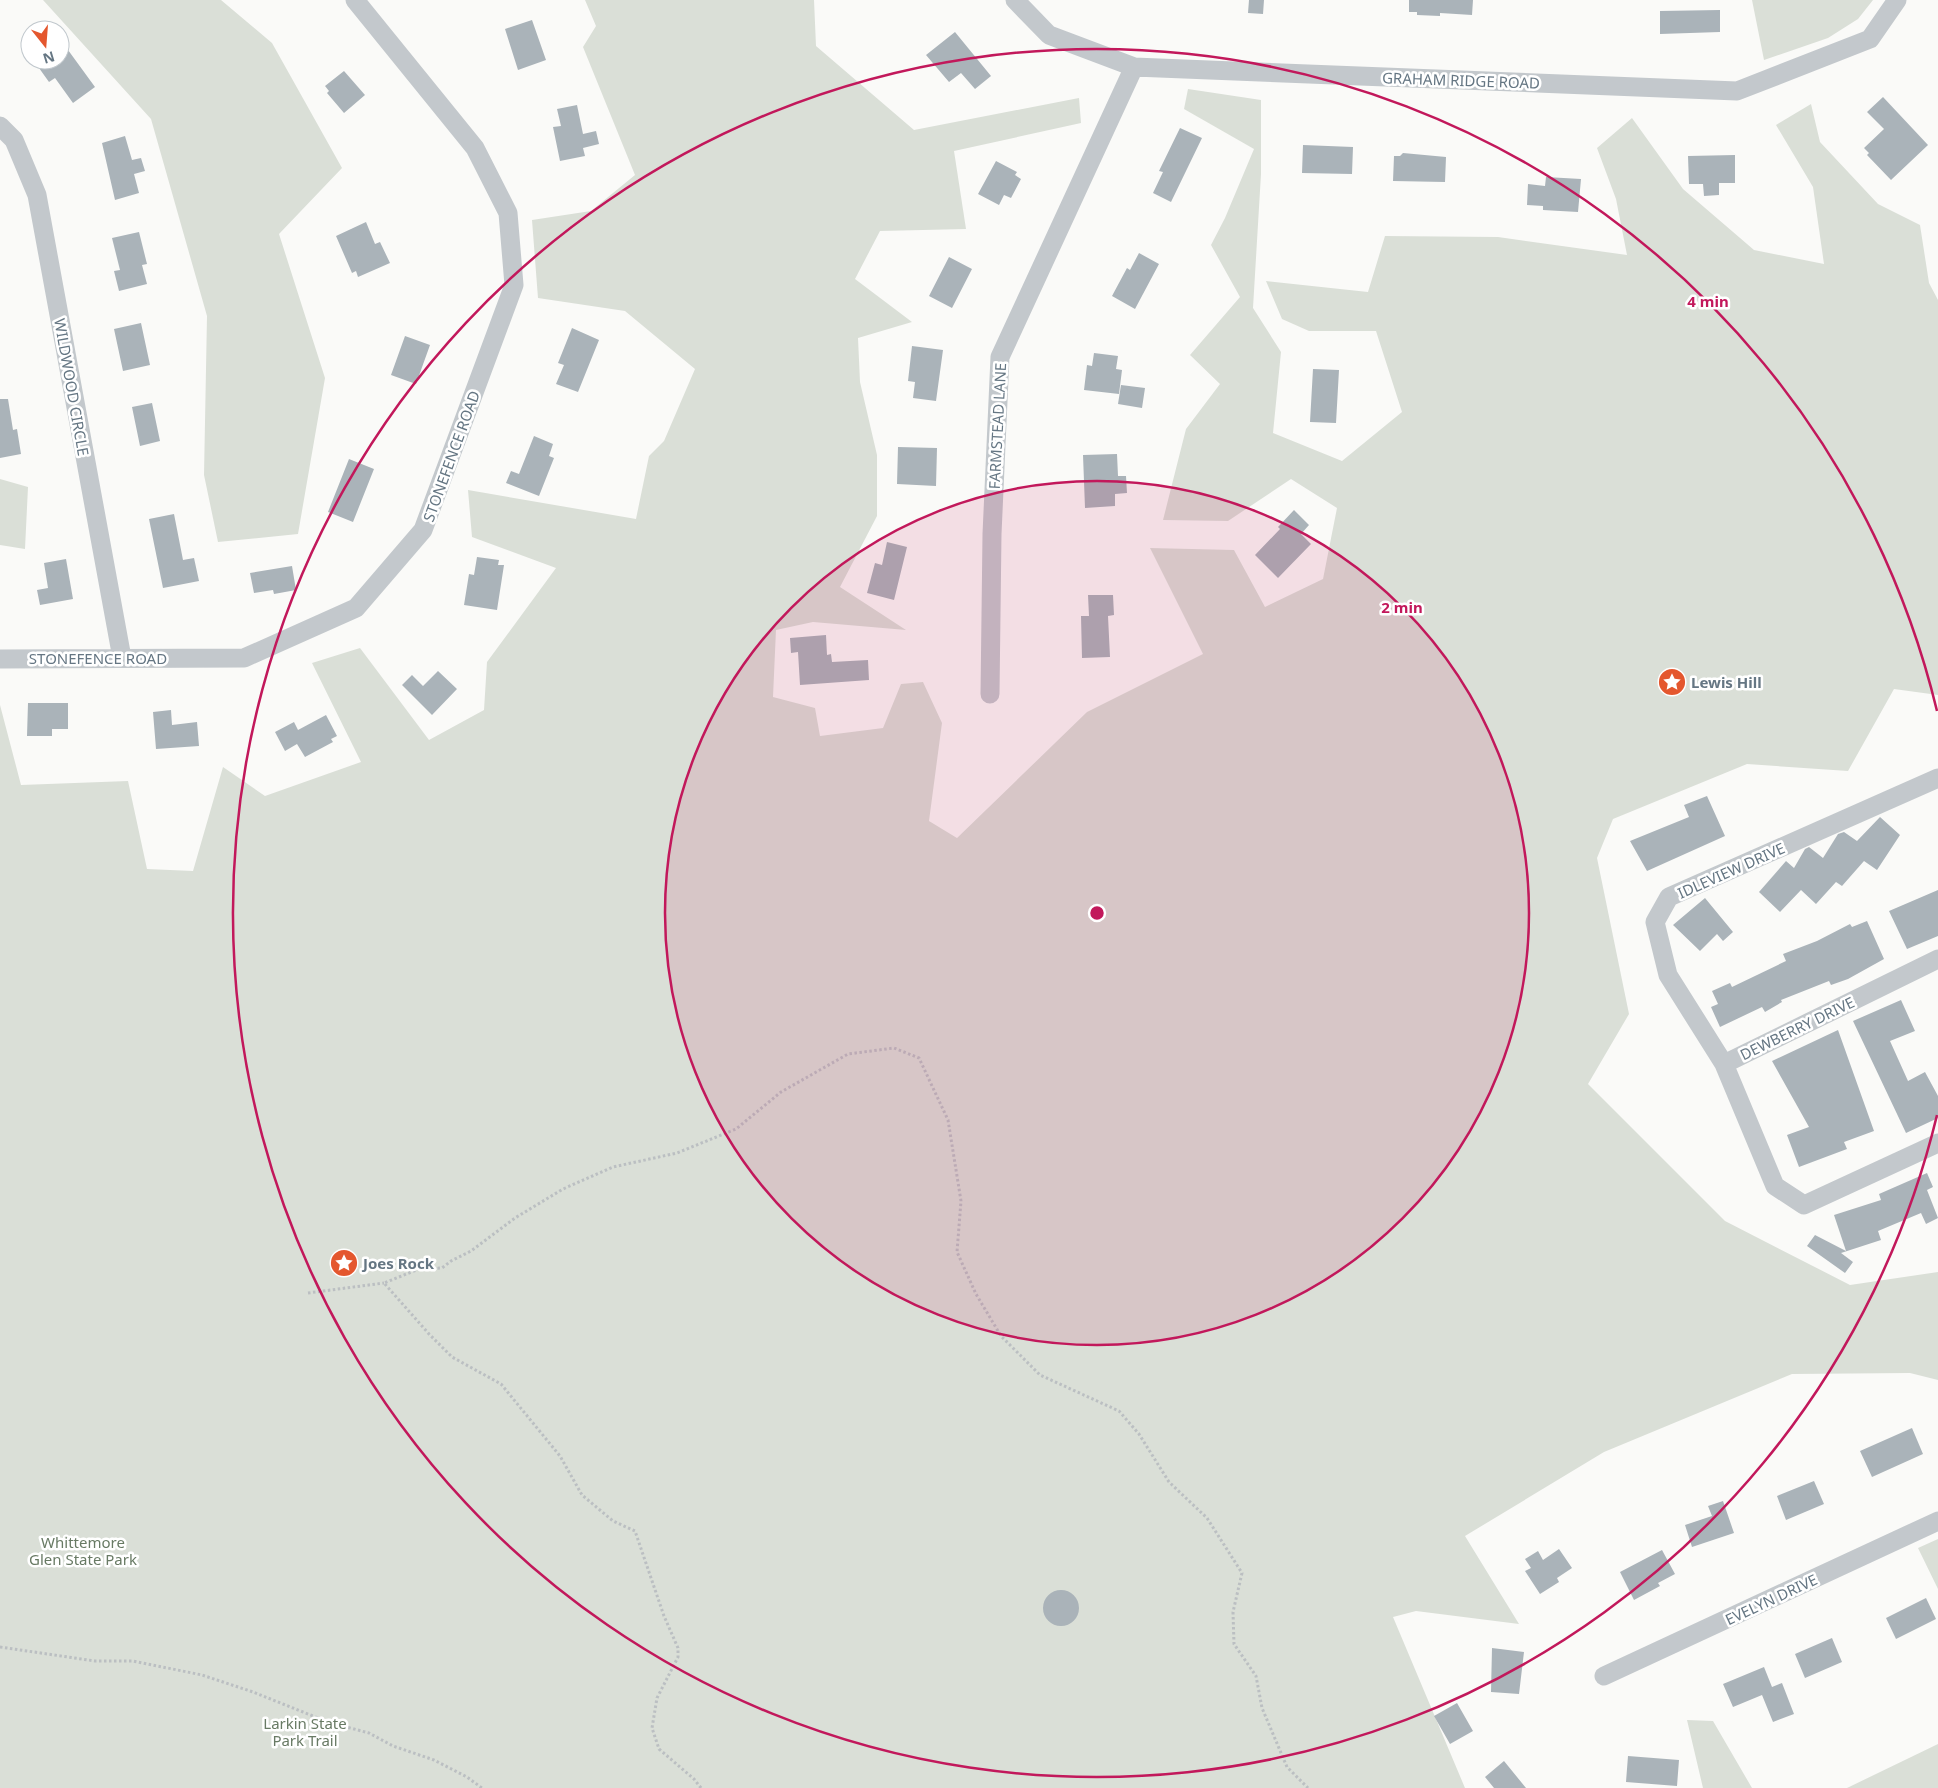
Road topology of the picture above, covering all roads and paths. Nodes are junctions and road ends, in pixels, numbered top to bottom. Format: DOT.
graph roads {
  1 [pos="355,0"];
  2 [pos="1015,0"];
  3 [pos="1898,0"];
  4 [pos="1134,67"];
  5 [pos="0,126"];
  6 [pos="122,658"];
  7 [pos="0,659"];
  8 [pos="990,694"];
  9 [pos="1938,778"];
  10 [pos="1938,958"];
  11 [pos="1724,1064"];
  12 [pos="1938,1143"];
  13 [pos="384,1282"];
  14 [pos="308,1293"];
  15 [pos="1938,1521"];
  16 [pos="0,1648"];
  17 [pos="1604,1676"];
  18 [pos="482,1788"];
  19 [pos="701,1788"];
  20 [pos="1308,1788"];
  1 -- 6 [label="street, STONEFENCE ROAD"];
  2 -- 4 [label="street, GRAHAM RIDGE ROAD"];
  3 -- 4 [label="street, GRAHAM RIDGE ROAD"];
  4 -- 8 [label="street, FARMSTEAD LANE"];
  5 -- 6 [label="street, WILDWOOD CIRCLE"];
  6 -- 7 [label="street, STONEFENCE ROAD"];
  9 -- 11 [label="street, IDLEVIEW DRIVE"];
  10 -- 11 [label="street, DEWBERRY DRIVE"];
  11 -- 12 [label="street, DEWBERRY DRIVE"];
  13 -- 14 [label="path"];
  13 -- 19 [label="path"];
  13 -- 20 [label="path"];
  15 -- 17 [label="street, EVELYN DRIVE"];
  16 -- 18 [label="path"];
}
